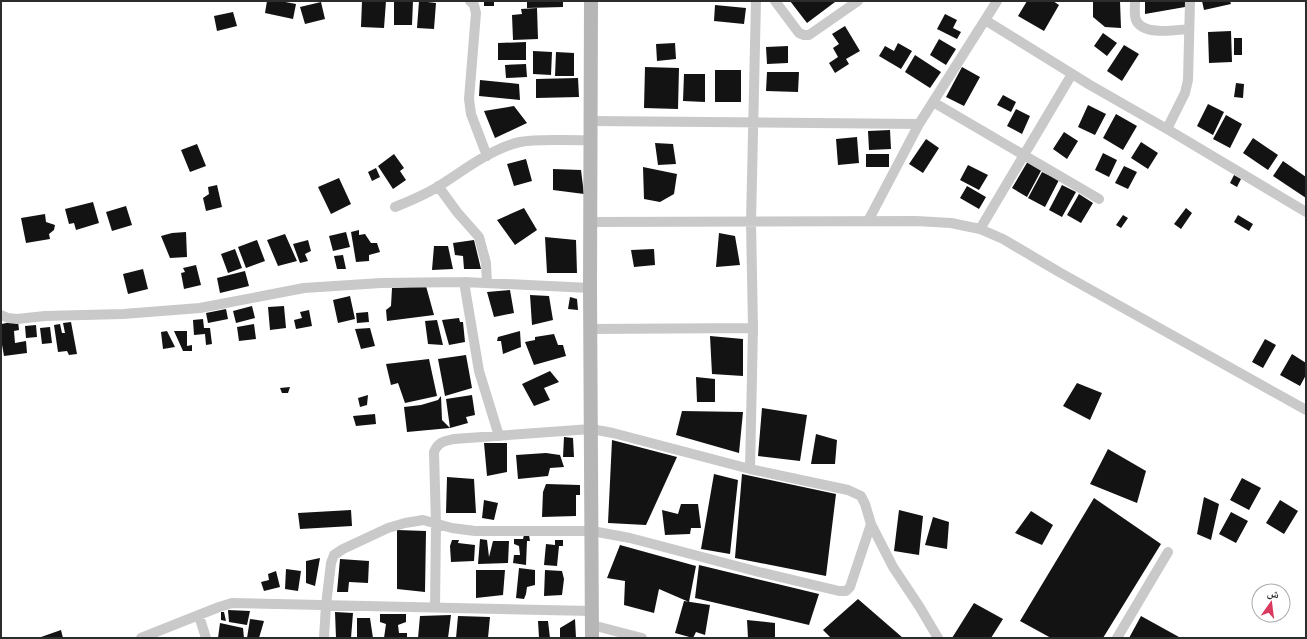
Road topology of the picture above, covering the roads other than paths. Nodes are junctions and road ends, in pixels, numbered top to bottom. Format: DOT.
graph roads {
  1 [pos="470,1"];
  2 [pos="591,1"];
  3 [pos="756,1"];
  4 [pos="775,1"];
  5 [pos="858,1"];
  6 [pos="997,1"];
  7 [pos="1135,1"];
  8 [pos="1190,1"];
  9 [pos="985,20"];
  10 [pos="1189,30"];
  11 [pos="1072,74"];
  12 [pos="933,102"];
  13 [pos="590,121"];
  14 [pos="754,123"];
  15 [pos="919,124"];
  16 [pos="1166,129"];
  17 [pos="590,140"];
  18 [pos="1024,155"];
  19 [pos="487,156"];
  20 [pos="438,186"];
  21 [pos="1099,199"];
  22 [pos="395,207"];
  23 [pos="1306,212"];
  24 [pos="868,221"];
  25 [pos="590,222"];
  26 [pos="751,222"];
  27 [pos="980,229"];
  28 [pos="464,282"];
  29 [pos="487,283"];
  30 [pos="590,288"];
  31 [pos="1,315"];
  32 [pos="753,328"];
  33 [pos="590,329"];
  34 [pos="1306,410"];
  35 [pos="591,429"];
  36 [pos="499,436"];
  37 [pos="750,469"];
  38 [pos="436,524"];
  39 [pos="871,524"];
  40 [pos="592,531"];
  41 [pos="1168,552"];
  42 [pos="326,605"];
  43 [pos="435,608"];
  44 [pos="592,611"];
  45 [pos="199,616"];
  46 [pos="592,632"];
  47 [pos="141,638"];
  48 [pos="206,638"];
  49 [pos="324,638"];
  50 [pos="642,638"];
  51 [pos="938,638"];
  52 [pos="1117,638"];
  1 -- 19 [label="street"];
  2 -- 13 [label="street"];
  3 -- 14 [label="street"];
  4 -- 5 [label="street"];
  6 -- 9 [label="street"];
  7 -- 10 [label="street"];
  8 -- 10 [label="street"];
  9 -- 11 [label="street"];
  9 -- 12 [label="street"];
  10 -- 16 [label="street"];
  11 -- 16 [label="street"];
  11 -- 18 [label="street"];
  12 -- 15 [label="street"];
  12 -- 18 [label="street"];
  13 -- 14 [label="street"];
  13 -- 17 [label="street"];
  14 -- 15 [label="street"];
  14 -- 26 [label="street"];
  15 -- 24 [label="street"];
  16 -- 23 [label="street"];
  17 -- 19 [label="street"];
  17 -- 25 [label="street"];
  18 -- 21 [label="street"];
  18 -- 27 [label="street"];
  19 -- 20 [label="street"];
  20 -- 22 [label="street"];
  20 -- 29 [label="street"];
  24 -- 26 [label="street"];
  24 -- 27 [label="street"];
  25 -- 26 [label="street"];
  25 -- 30 [label="street"];
  26 -- 32 [label="street"];
  27 -- 34 [label="street"];
  28 -- 29 [label="street"];
  28 -- 31 [label="street"];
  28 -- 36 [label="street"];
  29 -- 30 [label="street"];
  30 -- 33 [label="street"];
  32 -- 33 [label="street"];
  32 -- 37 [label="street"];
  33 -- 35 [label="street"];
  35 -- 36 [label="street"];
  35 -- 37 [label="street"];
  35 -- 40 [label="street"];
  36 -- 38 [label="street"];
  37 -- 39 [label="street"];
  38 -- 40 [label="street"];
  38 -- 42 [label="street"];
  38 -- 43 [label="street"];
  39 -- 40 [label="street"];
  39 -- 51 [label="street"];
  40 -- 44 [label="street"];
  41 -- 52 [label="street"];
  42 -- 43 [label="street"];
  42 -- 45 [label="street"];
  42 -- 49 [label="street"];
  43 -- 44 [label="street"];
  44 -- 46 [label="street"];
  45 -- 47 [label="street"];
  45 -- 48 [label="street"];
  46 -- 50 [label="street"];
}
